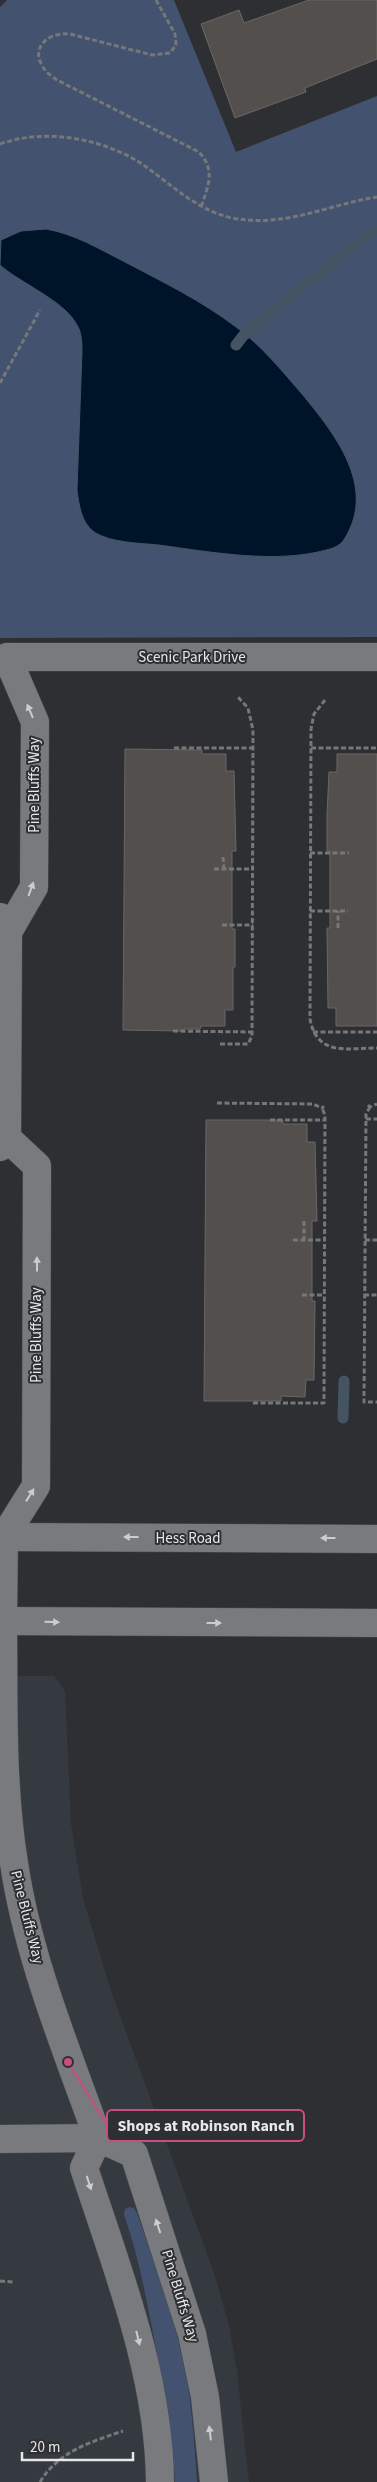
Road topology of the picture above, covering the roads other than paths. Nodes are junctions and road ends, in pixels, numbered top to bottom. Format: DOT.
graph roads {
  1 [pos="377,657"];
  2 [pos="4,666"];
  3 [pos="4,924"];
  4 [pos="4,959"];
  5 [pos="3,1142"];
  6 [pos="1,1533"];
  7 [pos="377,1539"];
  8 [pos="1,1621"];
  9 [pos="377,1623"];
  10 [pos="98,2138"];
  11 [pos="0,2139"];
  12 [pos="160,2482"];
  13 [pos="214,2482"];
  1 -- 2 [label="street, Scenic Park Drive"];
  3 -- 2 [label="street, Pine Bluffs Way, one-way"];
  3 -- 4 [label="street, Pine Bluffs Way"];
  4 -- 5 [label="street, Pine Bluffs Way"];
  6 -- 5 [label="street, Pine Bluffs Way, one-way"];
  7 -- 6 [label="street, Hess Road, one-way"];
  6 -- 8 [label="street, Pine Bluffs Way"];
  8 -- 9 [label="street, one-way"];
  8 -- 10 [label="street, Pine Bluffs Way"];
  10 -- 11 [label="street"];
  10 -- 12 [label="street, one-way"];
  13 -- 10 [label="street, Pine Bluffs Way, one-way"];
}
